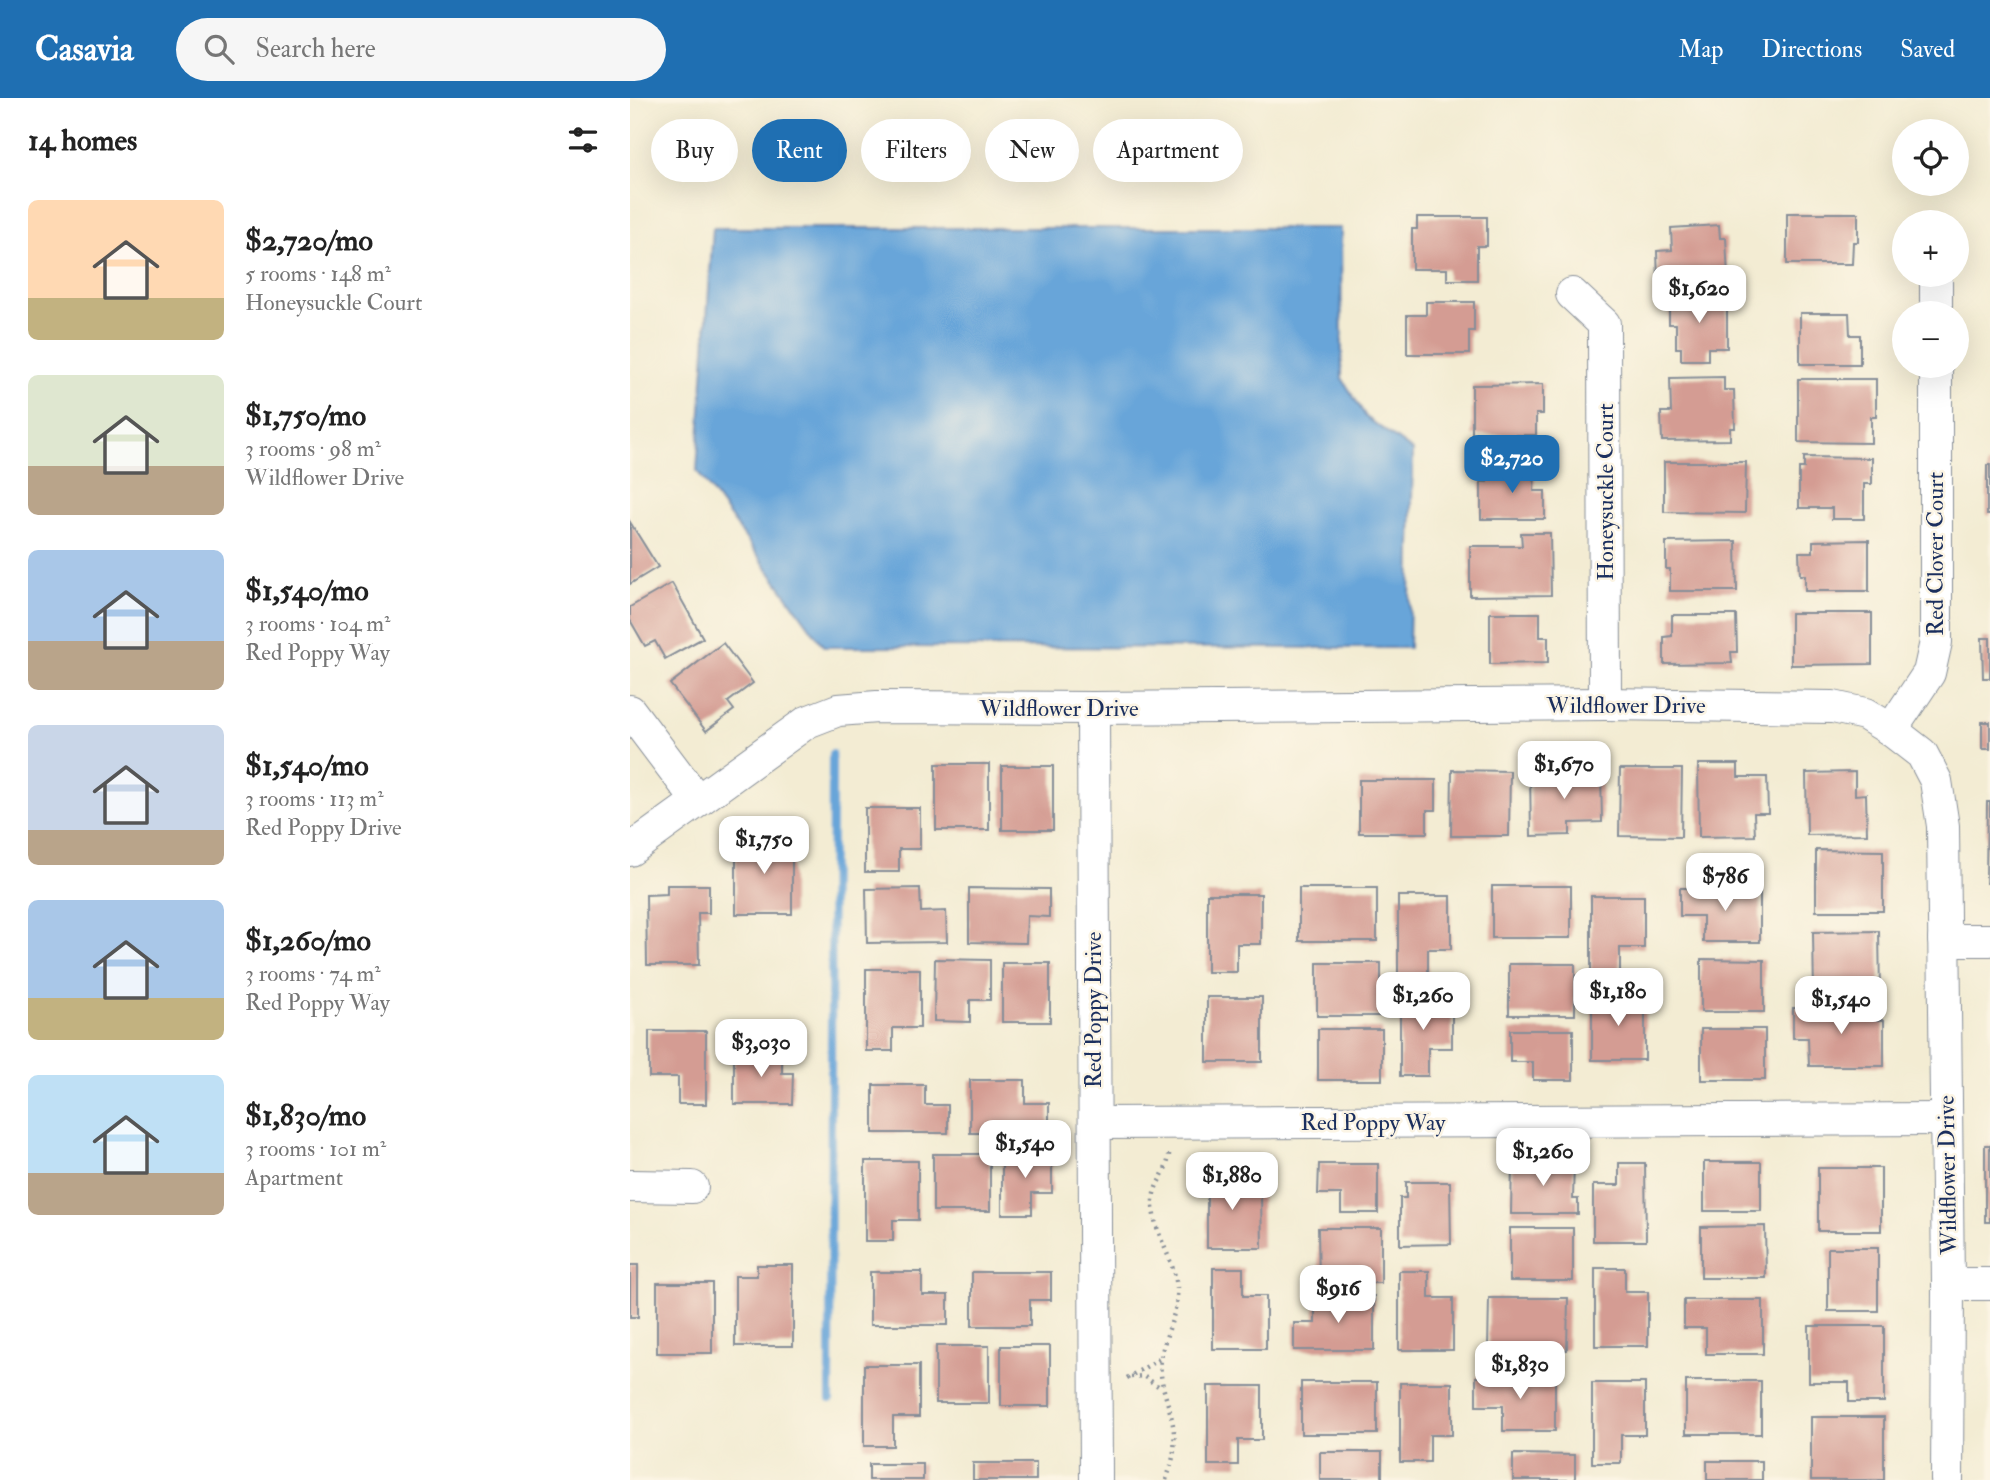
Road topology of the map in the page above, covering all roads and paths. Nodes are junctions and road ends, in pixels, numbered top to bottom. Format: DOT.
graph roads {
  1 [pos="1572,294"];
  2 [pos="1936,378"];
  3 [pos="1605,704"];
  4 [pos="1093,708"];
  5 [pos="630,711"];
  6 [pos="1891,730"];
  7 [pos="697,800"];
  8 [pos="630,850"];
  9 [pos="1944,940"];
  10 [pos="1990,940"];
  11 [pos="1946,1119"];
  12 [pos="1095,1123"];
  13 [pos="1169,1154"];
  14 [pos="630,1186"];
  15 [pos="692,1187"];
  16 [pos="1948,1284"];
  17 [pos="1990,1284"];
  18 [pos="1161,1358"];
  19 [pos="1163,1389"];
  20 [pos="1096,1480"];
  21 [pos="1166,1480"];
  22 [pos="1947,1480"];
  1 -- 3 [label="street, Honeysuckle Court"];
  2 -- 6 [label="street, Red Clover Court"];
  3 -- 4 [label="street, Wildflower Drive"];
  3 -- 6 [label="street, Wildflower Drive"];
  4 -- 7 [label="street, Wildflower Drive"];
  4 -- 12 [label="street, Red Poppy Drive"];
  5 -- 7 [label="street"];
  6 -- 9 [label="street, Wildflower Drive"];
  7 -- 8 [label="street, Wildflower Drive"];
  9 -- 10 [label="street"];
  9 -- 11 [label="street, Wildflower Drive"];
  11 -- 12 [label="street, Red Poppy Way"];
  11 -- 16 [label="street, Wildflower Drive"];
  12 -- 20 [label="street, Red Poppy Drive"];
  13 -- 18 [label="path"];
  14 -- 15 [label="street"];
  16 -- 17 [label="street"];
  16 -- 22 [label="street, Wildflower Drive"];
  18 -- 19 [label="path"];
  18 -- 19 [label="path"];
  19 -- 21 [label="path"];
}
